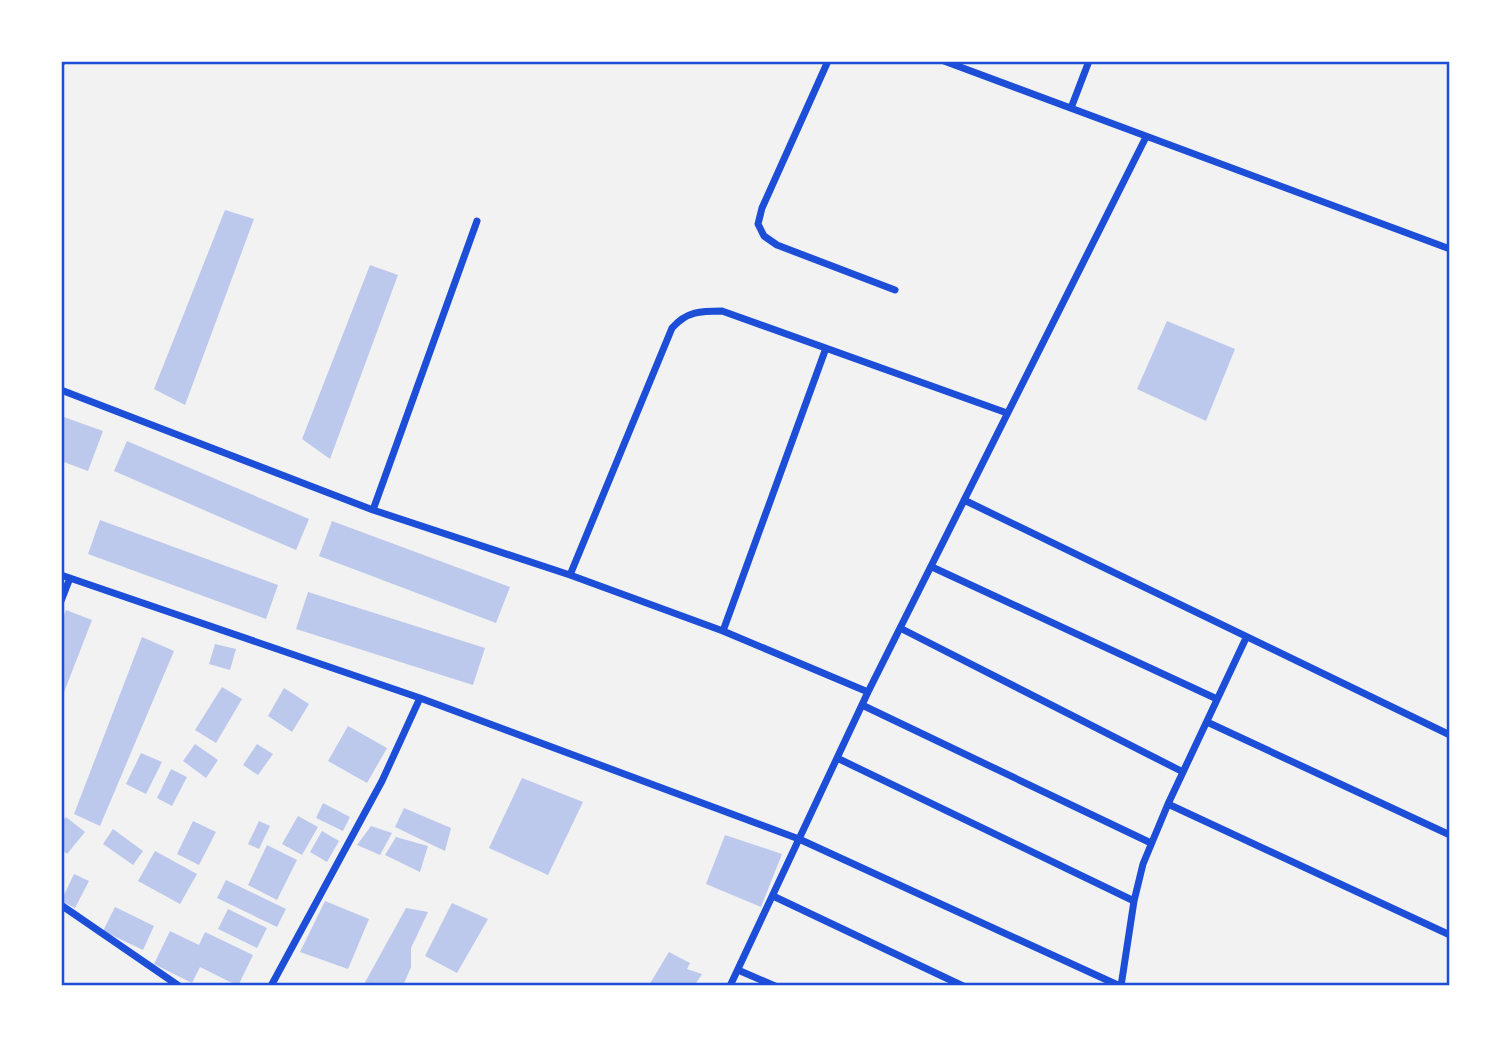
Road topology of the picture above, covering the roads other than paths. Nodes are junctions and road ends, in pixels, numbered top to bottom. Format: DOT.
graph roads {
  1 [pos="828,61"];
  2 [pos="944,61"];
  3 [pos="1088,61"];
  4 [pos="1071,108"];
  5 [pos="1146,137"];
  6 [pos="477,221"];
  7 [pos="1450,249"];
  8 [pos="895,290"];
  9 [pos="826,348"];
  10 [pos="61,390"];
  11 [pos="1007,413"];
  12 [pos="964,500"];
  13 [pos="373,510"];
  14 [pos="932,567"];
  15 [pos="61,575"];
  16 [pos="570,575"];
  17 [pos="70,578"];
  18 [pos="61,601"];
  19 [pos="900,628"];
  20 [pos="723,631"];
  21 [pos="1246,638"];
  22 [pos="868,692"];
  23 [pos="420,698"];
  24 [pos="1217,699"];
  25 [pos="862,705"];
  26 [pos="1207,722"];
  27 [pos="1450,736"];
  28 [pos="837,758"];
  29 [pos="1183,772"];
  30 [pos="1168,804"];
  31 [pos="1450,835"];
  32 [pos="800,839"];
  33 [pos="1151,843"];
  34 [pos="773,896"];
  35 [pos="1134,901"];
  36 [pos="61,905"];
  37 [pos="1450,935"];
  38 [pos="738,970"];
  39 [pos="179,986"];
  40 [pos="271,986"];
  41 [pos="730,986"];
  42 [pos="775,986"];
  43 [pos="963,986"];
  44 [pos="1120,986"];
  1 -- 8 [label="street"];
  2 -- 4 [label="street"];
  3 -- 4 [label="street"];
  4 -- 5 [label="street"];
  5 -- 7 [label="street"];
  5 -- 11 [label="street"];
  6 -- 13 [label="street"];
  9 -- 11 [label="street"];
  9 -- 16 [label="street"];
  9 -- 20 [label="street"];
  10 -- 13 [label="street"];
  11 -- 12 [label="street"];
  12 -- 14 [label="street"];
  12 -- 21 [label="street"];
  13 -- 16 [label="street"];
  14 -- 19 [label="street"];
  14 -- 24 [label="street"];
  15 -- 17 [label="street"];
  16 -- 20 [label="street"];
  17 -- 18 [label="street"];
  17 -- 23 [label="street"];
  19 -- 22 [label="street"];
  19 -- 29 [label="street"];
  20 -- 22 [label="street"];
  21 -- 24 [label="street"];
  21 -- 27 [label="street"];
  22 -- 25 [label="street"];
  23 -- 32 [label="street"];
  23 -- 40 [label="street"];
  24 -- 26 [label="street"];
  25 -- 28 [label="street"];
  25 -- 33 [label="street"];
  26 -- 29 [label="street"];
  26 -- 31 [label="street"];
  28 -- 32 [label="street"];
  28 -- 35 [label="street"];
  29 -- 30 [label="street"];
  30 -- 33 [label="street"];
  30 -- 37 [label="street"];
  32 -- 34 [label="street"];
  32 -- 44 [label="street"];
  33 -- 35 [label="street"];
  34 -- 38 [label="street"];
  34 -- 43 [label="street"];
  35 -- 44 [label="street"];
  36 -- 39 [label="street"];
  38 -- 41 [label="street"];
  38 -- 42 [label="street"];
}
